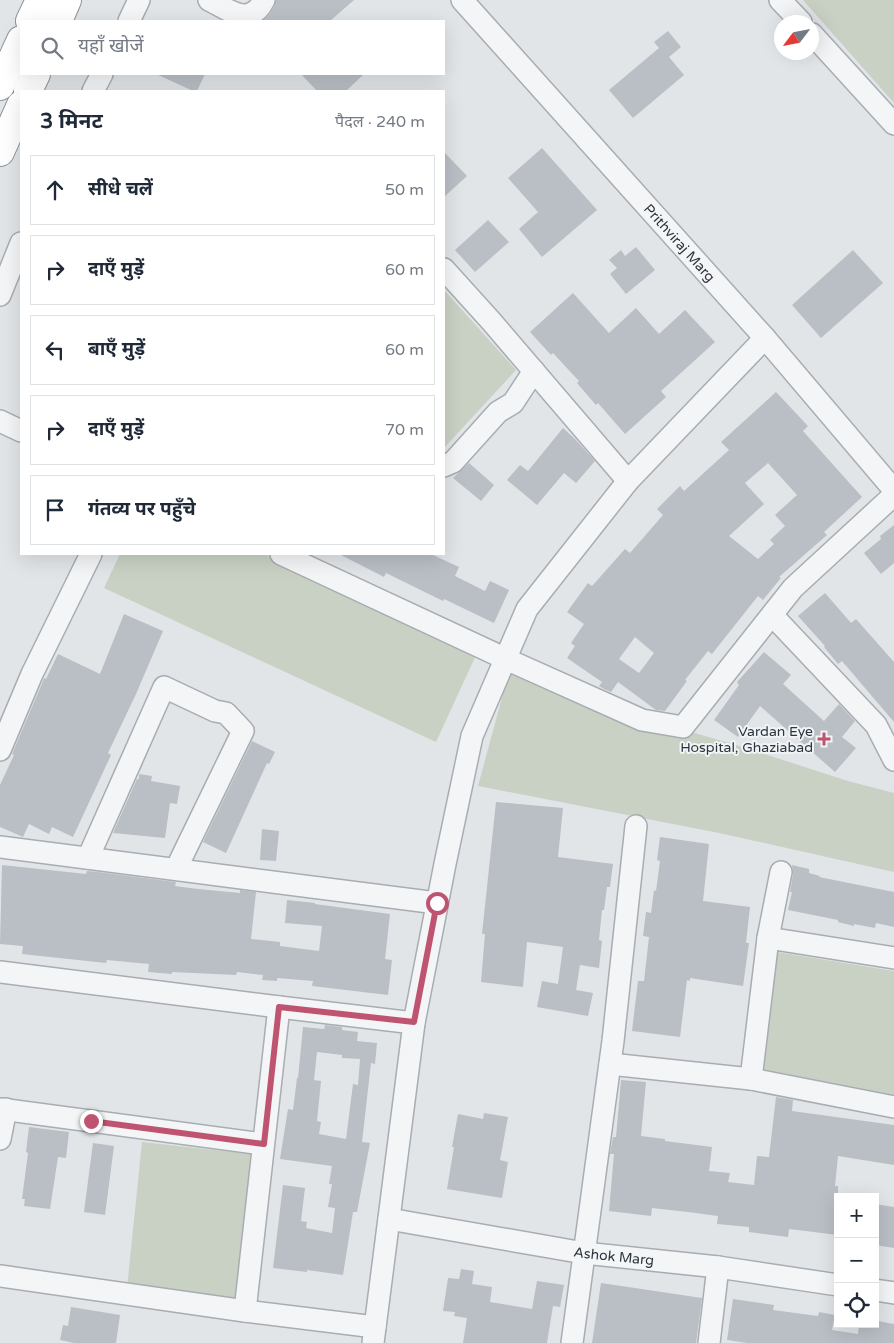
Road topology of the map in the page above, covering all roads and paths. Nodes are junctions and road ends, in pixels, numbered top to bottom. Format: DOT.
graph roads {
  1 [pos="40,0"];
  2 [pos="67,0"];
  3 [pos="139,0"];
  4 [pos="209,0"];
  5 [pos="264,0"];
  6 [pos="462,0"];
  7 [pos="781,0"];
  8 [pos="795,15"];
  9 [pos="30,20"];
  10 [pos="58,20"];
  11 [pos="129,20"];
  12 [pos="819,42"];
  13 [pos="12,50"];
  14 [pos="36,75"];
  15 [pos="101,75"];
  16 [pos="0,86"];
  17 [pos="28,90"];
  18 [pos="94,90"];
  19 [pos="20,107"];
  20 [pos="894,124"];
  21 [pos="0,152"];
  22 [pos="20,245"];
  23 [pos="445,270"];
  24 [pos="0,294"];
  25 [pos="765,338"];
  26 [pos="534,371"];
  27 [pos="0,421"];
  28 [pos="20,431"];
  29 [pos="445,466"];
  30 [pos="628,481"];
  31 [pos="894,490"];
  32 [pos="894,495"];
  33 [pos="91,555"];
  34 [pos="283,555"];
  35 [pos="772,615"];
  36 [pos="506,659"];
  37 [pos="0,750"];
  38 [pos="894,760"];
  39 [pos="636,826"];
  40 [pos="0,847"];
  41 [pos="88,858"];
  42 [pos="176,869"];
  43 [pos="781,872"];
  44 [pos="437,903"];
  45 [pos="768,938"];
  46 [pos="894,958"];
  47 [pos="0,972"];
  48 [pos="279,1007"];
  49 [pos="414,1022"];
  50 [pos="610,1064"];
  51 [pos="751,1079"];
  52 [pos="894,1107"];
  53 [pos="3,1109"];
  54 [pos="0,1139"];
  55 [pos="264,1144"];
  56 [pos="389,1218"];
  57 [pos="584,1253"];
  58 [pos="718,1267"];
  59 [pos="0,1276"];
  60 [pos="834,1284"];
  61 [pos="879,1291"];
  62 [pos="894,1293"];
  63 [pos="245,1311"];
  64 [pos="374,1335"];
  65 [pos="572,1343"];
  66 [pos="709,1343"];
  1 -- 9 [label="highway"];
  2 -- 10 [label="highway"];
  3 -- 11 [label="street"];
  4 -- 5 [label="street"];
  6 -- 25 [label="street, Prithviraj Marg"];
  7 -- 8 [label="street"];
  12 -- 20 [label="street"];
  13 -- 16 [label="highway"];
  14 -- 17 [label="highway"];
  15 -- 18 [label="street"];
  19 -- 21 [label="highway"];
  22 -- 24 [label="street"];
  23 -- 26 [label="street"];
  25 -- 30 [label="street"];
  25 -- 31 [label="street, Prithviraj Marg"];
  26 -- 29 [label="street"];
  26 -- 30 [label="street"];
  27 -- 28 [label="street"];
  30 -- 36 [label="street"];
  32 -- 35 [label="street"];
  33 -- 37 [label="street"];
  34 -- 36 [label="street"];
  35 -- 36 [label="street"];
  35 -- 38 [label="street"];
  36 -- 44 [label="street"];
  39 -- 50 [label="street"];
  40 -- 41 [label="street"];
  41 -- 42 [label="street"];
  41 -- 42 [label="street"];
  42 -- 44 [label="street"];
  43 -- 45 [label="street"];
  44 -- 49 [label="street"];
  45 -- 46 [label="street"];
  45 -- 51 [label="street"];
  47 -- 48 [label="street"];
  48 -- 49 [label="street"];
  48 -- 55 [label="street"];
  49 -- 56 [label="street"];
  50 -- 51 [label="street"];
  50 -- 57 [label="street"];
  51 -- 52 [label="street"];
  53 -- 54 [label="street"];
  53 -- 55 [label="street"];
  55 -- 63 [label="street"];
  56 -- 57 [label="street, Ashok Marg"];
  56 -- 64 [label="street"];
  57 -- 58 [label="street, Ashok Marg"];
  57 -- 65 [label="street"];
  58 -- 60 [label="street, Ashok Marg"];
  58 -- 66 [label="street"];
  59 -- 63 [label="street"];
  61 -- 62 [label="street"];
  63 -- 64 [label="street"];
}
